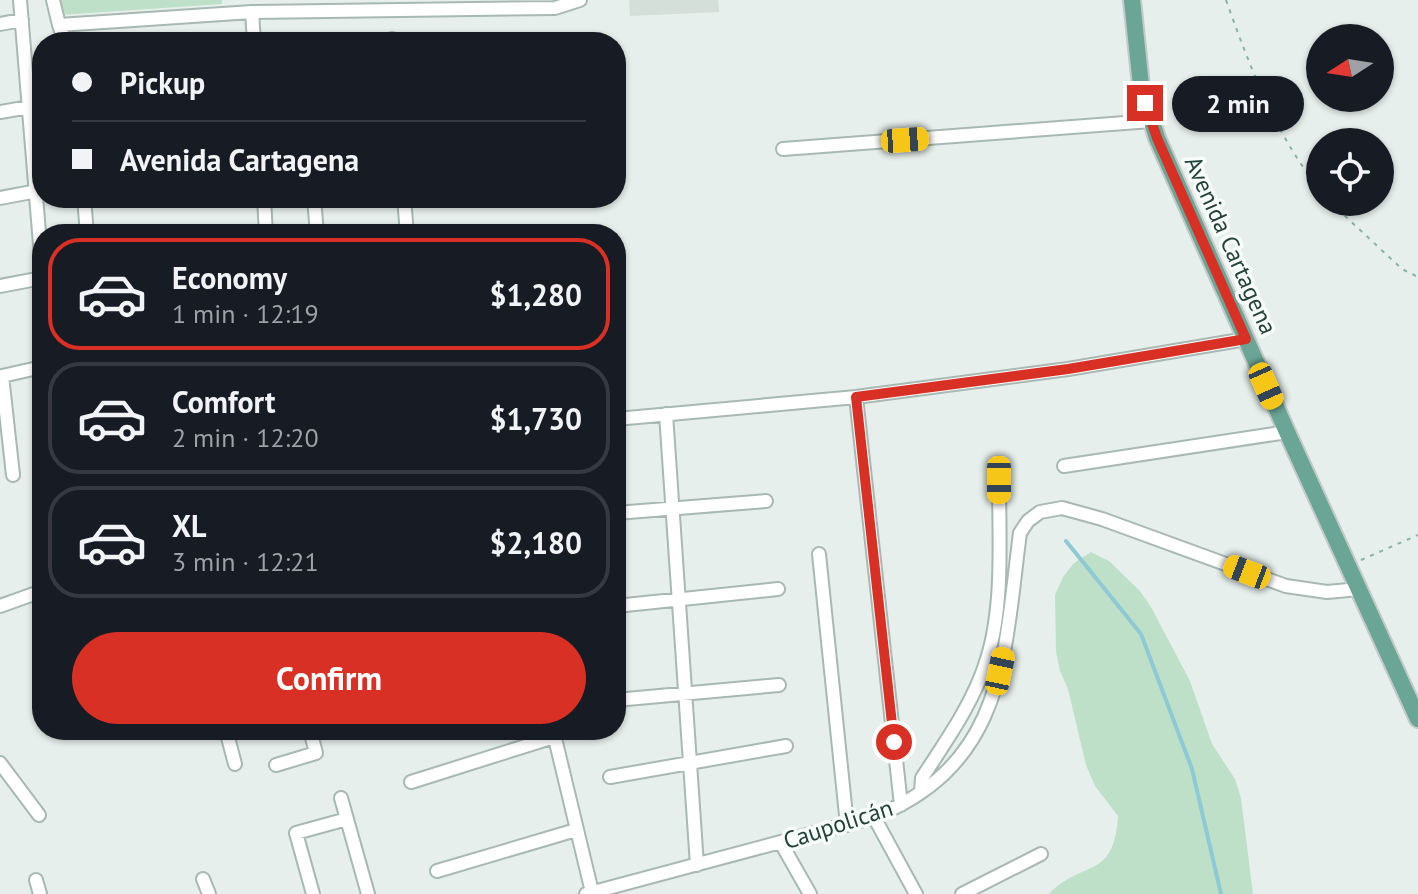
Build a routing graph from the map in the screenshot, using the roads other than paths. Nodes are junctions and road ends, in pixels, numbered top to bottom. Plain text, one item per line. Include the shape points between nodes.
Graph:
1 (20, 0) edge
2 (53, 0) edge
3 (580, 0) edge
4 (1132, 0) edge
5 (252, 12) junction
6 (22, 20) junction
7 (0, 24) edge
8 (59, 25) junction
9 (61, 32) edge
10 (253, 32) edge
11 (29, 107) junction
12 (0, 112) edge
13 (1151, 121) junction
14 (32, 138) edge
15 (783, 149) dead end
16 (32, 192) edge
17 (0, 198) edge
18 (32, 280) edge
19 (0, 286) edge
20 (1246, 339) junction
21 (32, 369) edge
22 (1, 376) edge
23 (856, 397) junction
24 (666, 414) junction
25 (626, 418) edge
26 (1287, 432) junction
27 (1064, 466) dead end
28 (13, 475) dead end
29 (999, 480) dead end
30 (766, 501) dead end
31 (673, 509) junction
32 (626, 512) edge
33 (819, 554) dead end
34 (778, 589) dead end
35 (1359, 589) junction
36 (32, 595) edge
37 (679, 600) junction
38 (626, 605) edge
39 (0, 606) edge
40 (779, 685) dead end
41 (685, 695) junction
42 (626, 699) edge
43 (1418, 719) edge
44 (229, 740) edge
45 (313, 740) edge
46 (533, 740) edge
47 (555, 740) edge
48 (786, 746) dead end
49 (689, 762) junction
50 (0, 763) edge
51 (235, 764) dead end
52 (276, 765) dead end
53 (610, 777) dead end
54 (411, 782) dead end
55 (921, 792) junction
56 (341, 798) dead end
57 (901, 805) junction
58 (39, 815) dead end
59 (874, 817) junction
60 (347, 819) junction
61 (847, 825) junction
62 (576, 830) junction
63 (781, 843) junction
64 (1041, 854) dead end
65 (697, 865) junction
66 (437, 871) dead end
67 (203, 879) dead end
68 (36, 880) dead end
69 (618, 890) edge
70 (589, 893) edge
71 (40, 894) edge
72 (209, 894) edge
73 (313, 894) edge
74 (368, 894) edge
75 (810, 894) edge
76 (916, 894) edge
77 (962, 894) edge

1 - 6 street
2 - 8 street
3 - 5 street via 555,8
4 - 13 main road, Avenida Cartagena via 1138,68
5 - 8 street
5 - 10 street
6 - 7 street
6 - 11 street
8 - 9 street
11 - 12 street
11 - 14 street
13 - 15 street
13 - 20 main road, Avenida Cartagena
16 - 17 street
18 - 19 street
20 - 23 street
20 - 26 main road, Avenida Cartagena
21 - 22 street
22 - 28 street
23 - 24 street
23 - 57 street
24 - 25 street
24 - 31 street
26 - 27 street
26 - 35 main road, Avenida Cartagena
29 - 55 street via 999,564 988,657 973,693 922,778
30 - 31 street
31 - 32 street
31 - 37 street
33 - 61 street
34 - 37 street
35 - 43 main road, Avenida Cartagena
35 - 55 street, Caupolicán via 1327,592 1286,586 1102,519 1062,508 1040,512 1020,533 1010,627 986,715 959,758
36 - 39 street
37 - 38 street
37 - 41 street
40 - 41 street
41 - 42 street
41 - 49 street
44 - 51 street
45 - 52 street via 316,753
46 - 54 street
47 - 62 street
48 - 49 street
49 - 53 street
49 - 65 street
50 - 58 street
55 - 57 street, Caupolicán
56 - 60 street
57 - 59 street, Caupolicán
59 - 61 street, Caupolicán
59 - 76 street
60 - 73 street via 296,833
60 - 74 street
61 - 63 street, Caupolicán
62 - 66 street
62 - 70 street
63 - 65 street, Caupolicán
63 - 75 street
64 - 77 street
65 - 69 street, Caupolicán
67 - 72 street
68 - 71 street
69 - 70 street, Caupolicán

